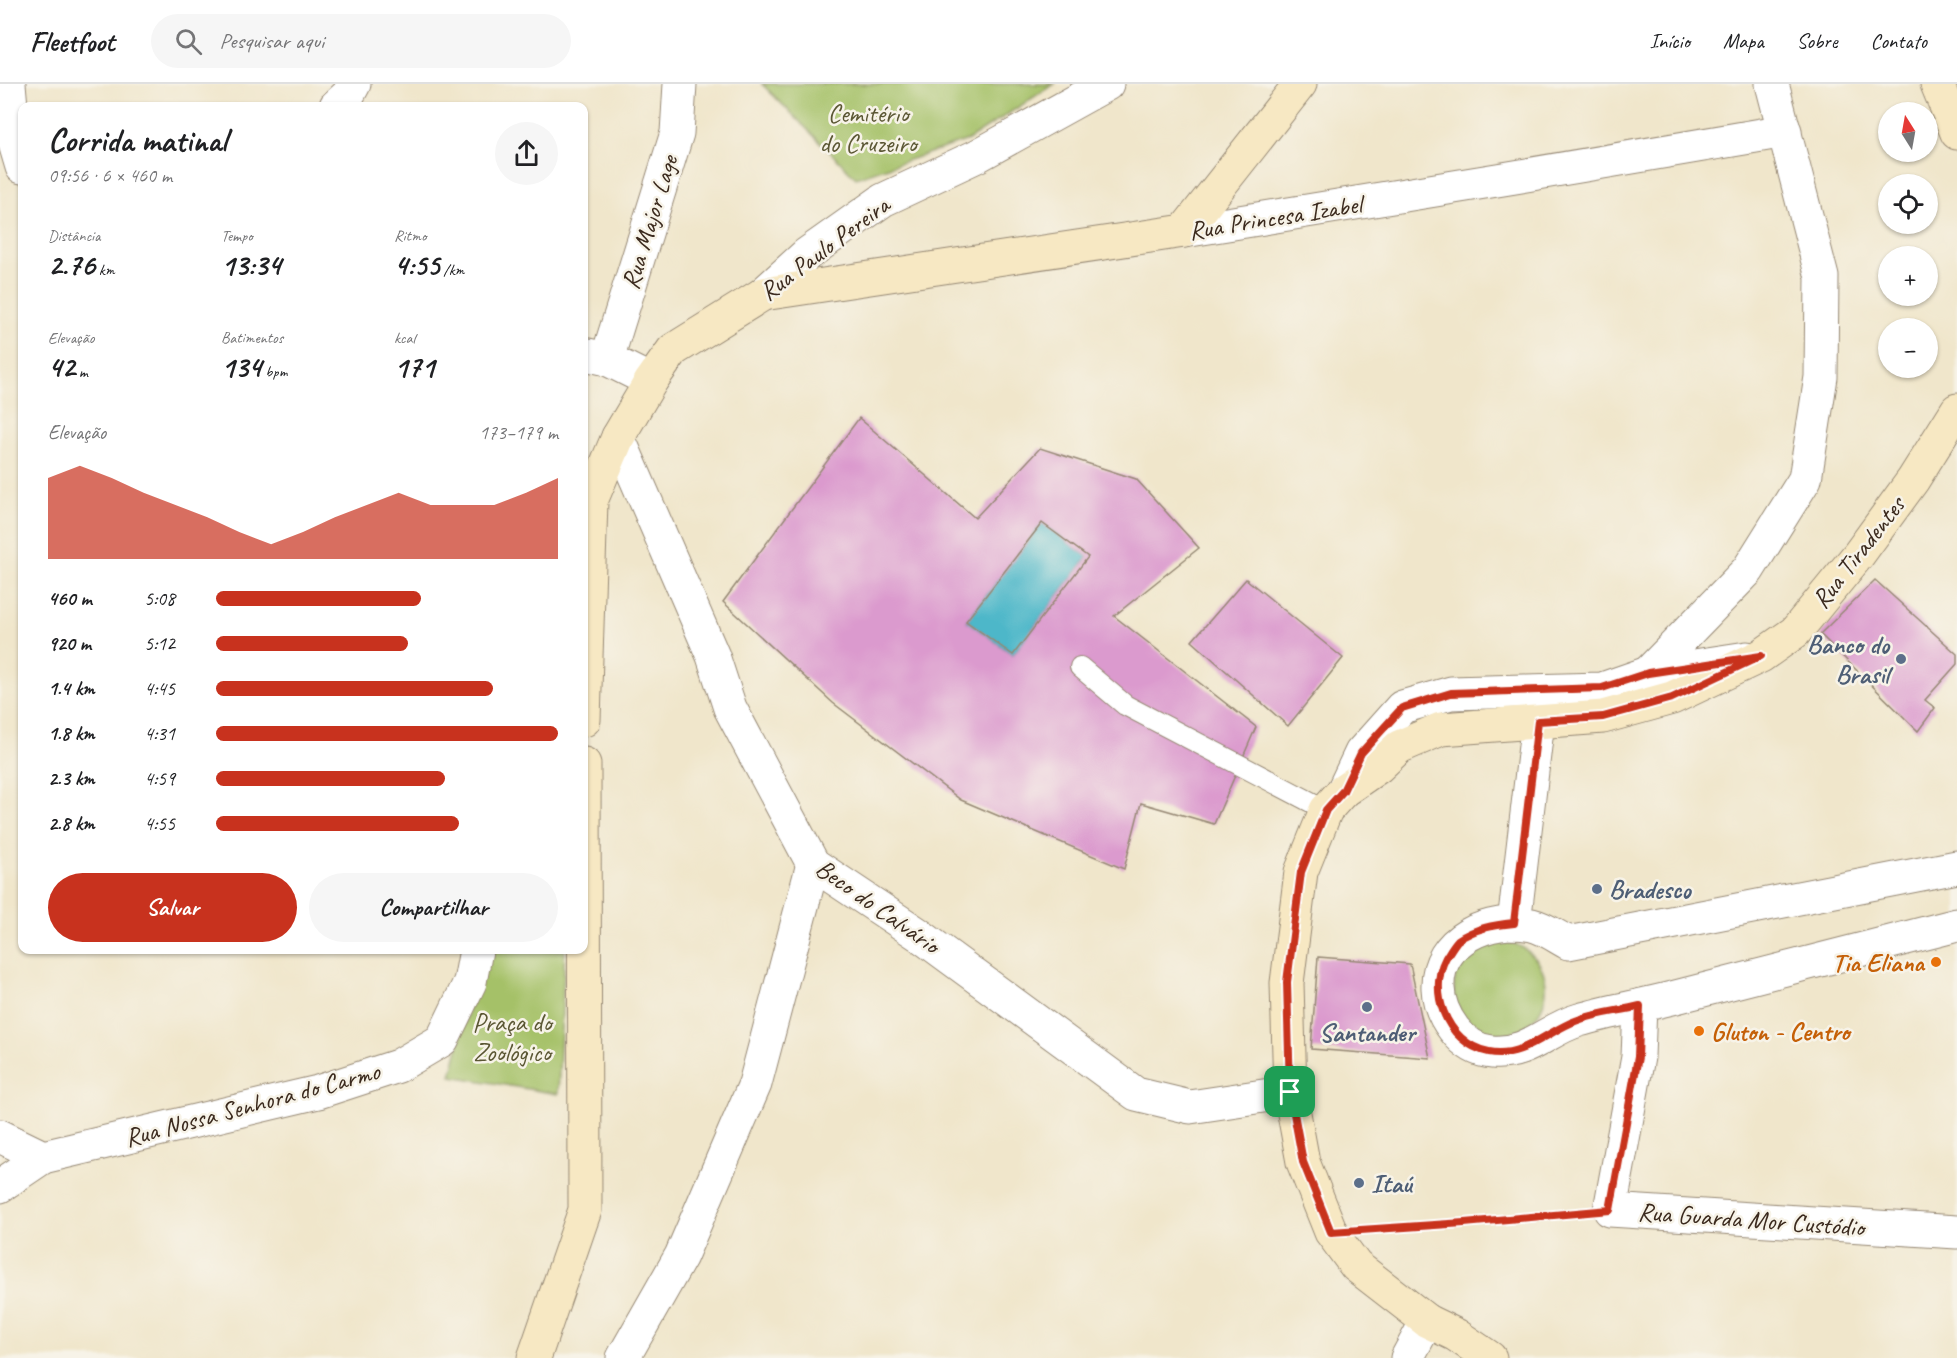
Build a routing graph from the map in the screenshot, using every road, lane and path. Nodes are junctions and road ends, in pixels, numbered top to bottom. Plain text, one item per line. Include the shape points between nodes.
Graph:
1 (9, 84) edge
2 (354, 84) edge
3 (680, 84) edge
4 (1107, 84) edge
5 (1300, 84) edge
6 (1772, 84) edge
7 (1937, 84) edge
8 (340, 102) edge
9 (1785, 131) junction
10 (1957, 133) edge
11 (18, 154) edge
12 (1184, 231) junction
13 (763, 294) junction
14 (595, 356) edge
15 (651, 381) junction
16 (1957, 410) edge
17 (618, 437) junction
18 (588, 510) edge
19 (1761, 656) junction
20 (1080, 667) dead end
21 (1648, 673) junction
22 (1538, 721) junction
23 (1335, 801) junction
24 (813, 864) junction
25 (1957, 867) edge
26 (1514, 923) junction
27 (1957, 925) edge
28 (475, 954) edge
29 (584, 954) edge
30 (1640, 1006) junction
31 (1290, 1092) junction
32 (0, 1136) edge
33 (43, 1157) junction
34 (0, 1186) edge
35 (1610, 1210) junction
36 (1331, 1232) junction
37 (1957, 1232) edge
38 (1427, 1321) junction
39 (534, 1358) edge
40 (623, 1358) edge
41 (1407, 1358) edge
42 (1490, 1358) edge

1 - 11 street
2 - 8 street
3 - 14 street, Rua Major Lage via 676,133
4 - 13 street, Rua Paulo Pereira via 977,156 883,200 807,254
5 - 12 street
6 - 9 street
7 - 10 street
9 - 12 street, Rua Princesa Izabel
9 - 21 street via 1822,277 1821,377 1805,479 1748,570
12 - 13 street, Rua Princesa Izabel
13 - 15 street, Rua Paulo Pereira via 673,350
14 - 15 street
15 - 17 street, Rua Paulo Pereira
16 - 19 street, Rua Tiradentes via 1913,480 1859,554 1795,632
17 - 18 street, Rua Paulo Pereira
17 - 24 street, Beco do Calvário via 713,656 730,708
19 - 21 street, Rua Tiradentes
19 - 22 street via 1660,701 1603,717
20 - 23 lane via 1125,705
21 - 23 street, Rua Tiradentes via 1602,688 1451,693 1402,708 1361,753
22 - 23 street via 1440,729 1399,747
22 - 26 street
23 - 31 street via 1301,872 1287,982
24 - 31 street, Beco do Calvário via 918,934 1136,1094 1190,1107
24 - 40 street via 755,1084 681,1256
25 - 26 street via 1568,943 1534,925
26 - 30 street via 1486,926 1457,941 1444,959 1438,1000 1450,1024 1466,1042 1489,1052 1513,1052 1577,1020
27 - 30 street
28 - 33 street, Rua Nossa Senhora do Carmo via 470,982 442,1040 398,1066 318,1092
29 - 39 street via 585,1210
30 - 35 street via 1638,1057
31 - 36 street via 1303,1162
32 - 33 street
33 - 34 street
35 - 36 path, Rua Guarda Mor Custódio
35 - 37 street, Rua Guarda Mor Custódio
36 - 38 street via 1356,1266
38 - 41 street
38 - 42 street

